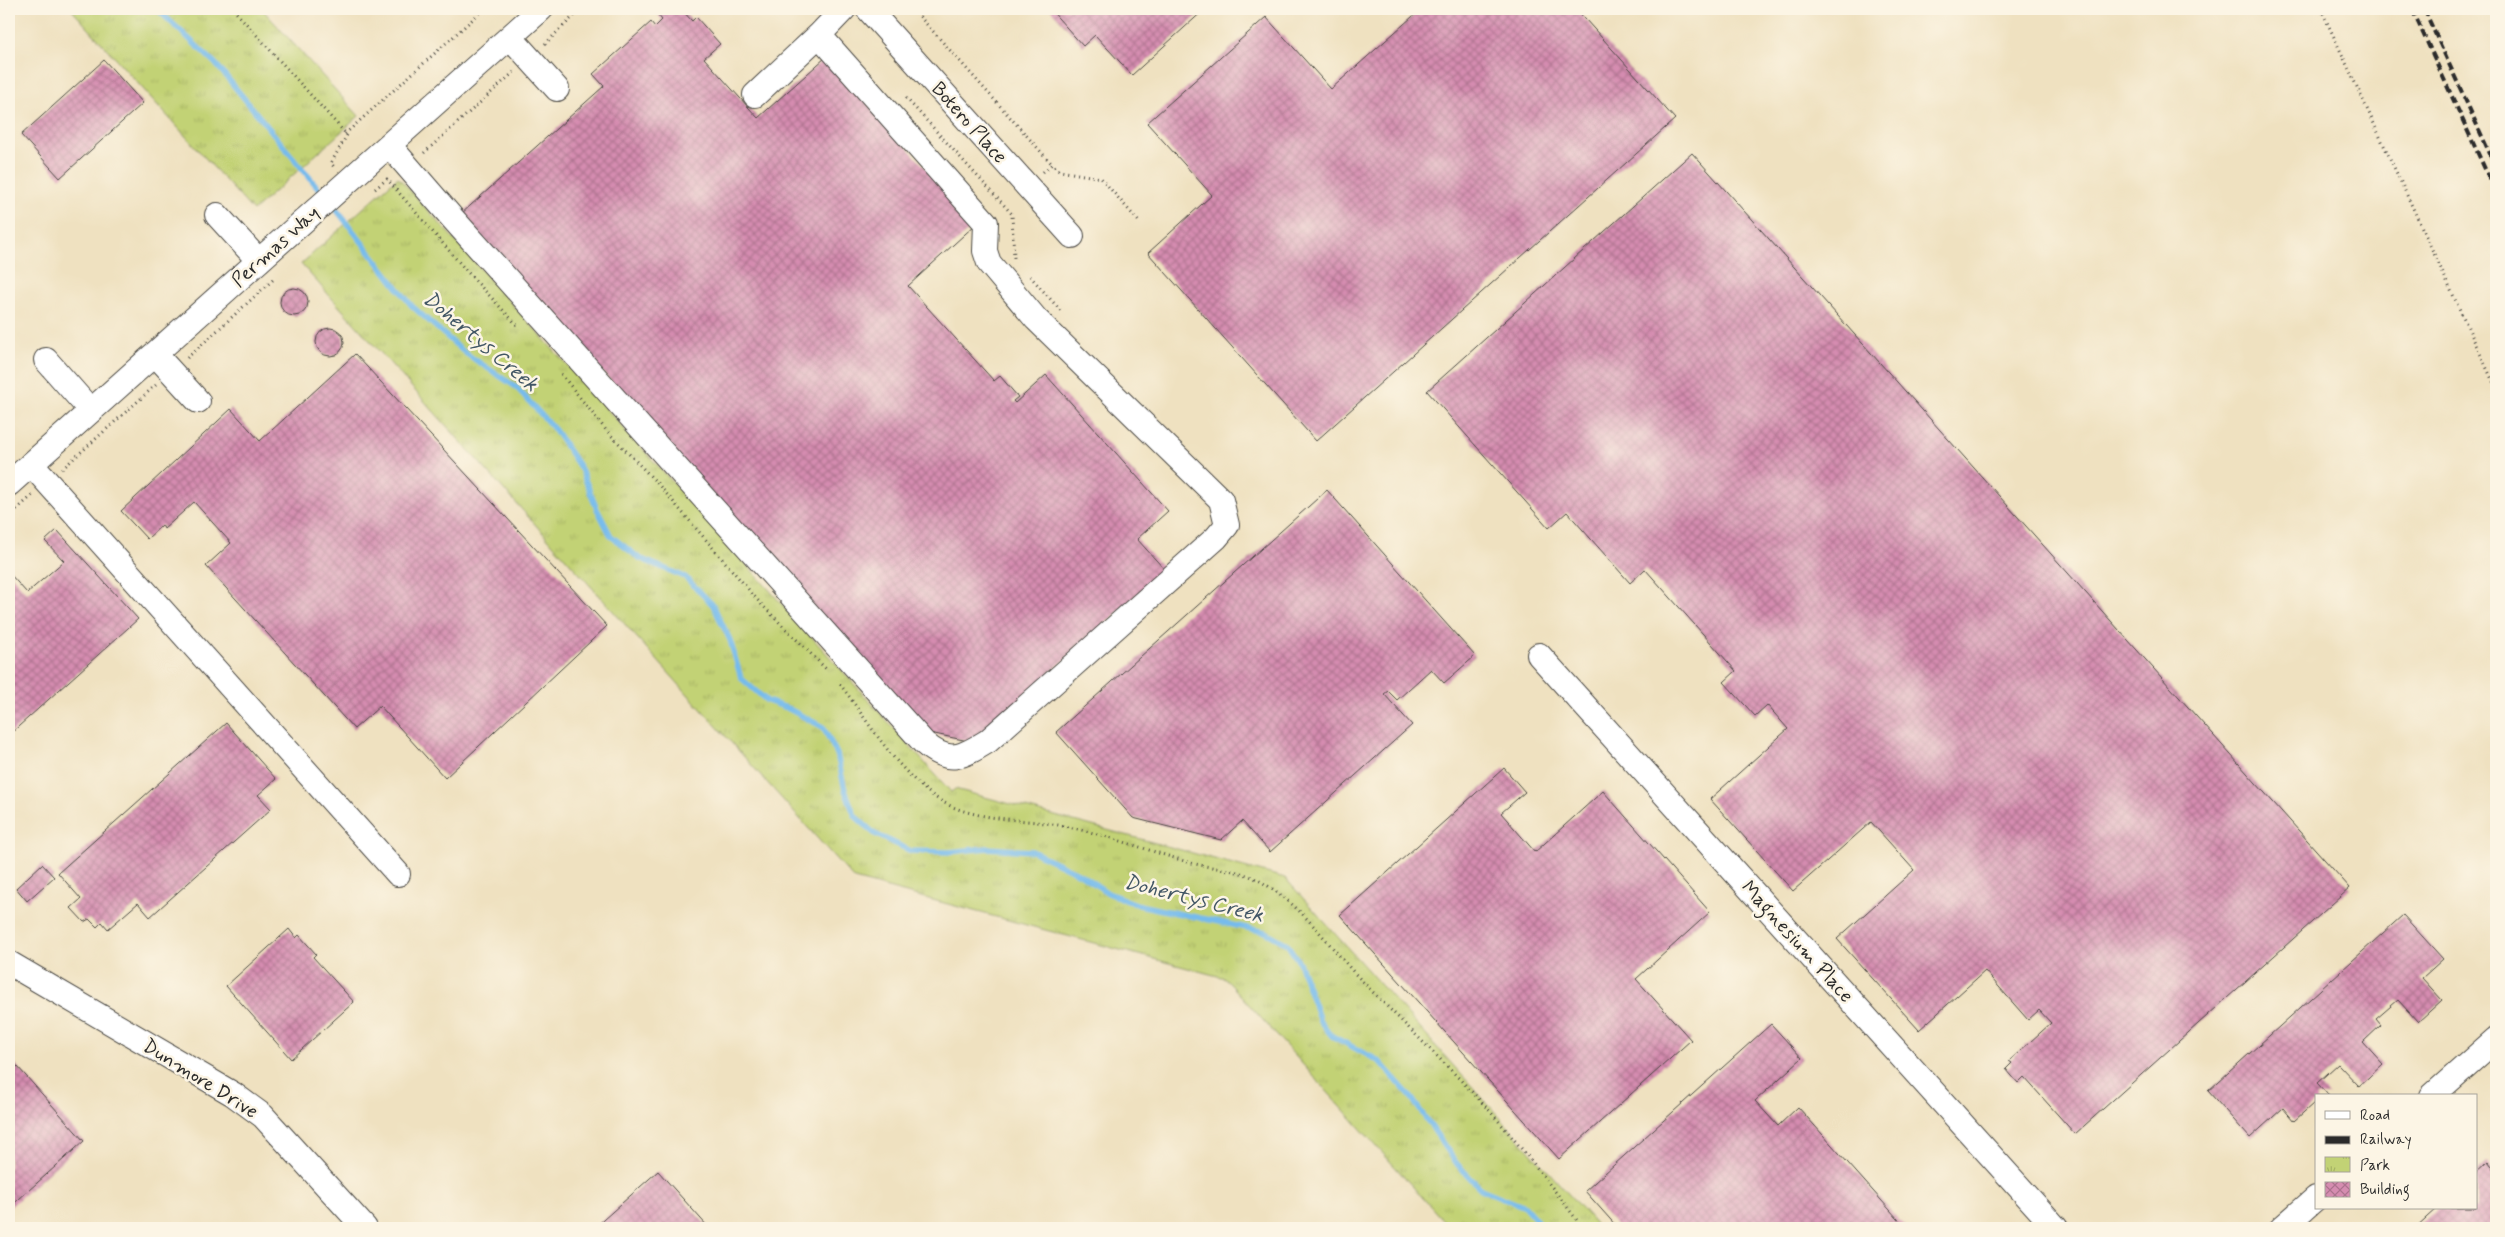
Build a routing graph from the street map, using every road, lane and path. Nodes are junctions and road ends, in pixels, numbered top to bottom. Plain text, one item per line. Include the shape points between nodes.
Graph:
1 (233, 9) edge
2 (484, 9) edge
3 (541, 9) edge
4 (581, 9) edge
5 (844, 9) edge
6 (868, 9) edge
7 (913, 9) edge
8 (2321, 9) edge
9 (819, 36) junction
10 (510, 37) junction
11 (530, 58) junction
12 (558, 90) dead end
13 (755, 95) dead end
14 (345, 134) junction
15 (389, 145) junction
16 (1052, 164) junction
17 (408, 166) junction
18 (387, 179) junction
19 (348, 181) junction
20 (1028, 187) junction
21 (371, 191) dead end
22 (1004, 206) dead end
23 (217, 215) dead end
24 (1140, 223) dead end
25 (1072, 236) dead end
26 (259, 261) junction
27 (523, 331) dead end
28 (155, 354) junction
29 (46, 360) dead end
30 (561, 373) dead end
31 (2496, 388) edge
32 (198, 401) dead end
33 (91, 411) junction
34 (31, 464) junction
35 (9, 484) edge
36 (1539, 655) dead end
37 (829, 672) dead end
38 (836, 678) dead end
39 (398, 874) dead end
40 (9, 963) edge
41 (2496, 1039) edge
42 (2434, 1094) edge
43 (2315, 1199) edge
44 (365, 1228) edge
45 (1583, 1228) edge
46 (2056, 1228) edge
47 (2282, 1228) edge

1 - 14 path
2 - 14 path
3 - 10 street, Permas Way
4 - 11 path
5 - 9 street
6 - 20 street, Botero Place
7 - 16 path
8 - 31 path
9 - 13 street
9 - 17 street via 986,223 985,251 989,263 1036,319 1221,500 1226,514 1227,525 1216,538 988,741 960,756 937,754 924,743
10 - 11 street
10 - 15 street, Permas Way
11 - 12 street
11 - 17 path
14 - 19 path via 331,163
15 - 17 street
15 - 19 street, Permas Way
16 - 20 path
16 - 24 path via 1060,171 1101,178
17 - 18 path
18 - 21 path
18 - 27 path
19 - 26 street, Permas Way
20 - 22 path
20 - 25 street, Botero Place
23 - 26 street
26 - 28 street, Permas Way
28 - 32 street
28 - 33 street, Permas Way
29 - 33 street
30 - 37 path via 606,430 658,484 761,604
33 - 34 street, Permas Way
34 - 35 street, Permas Way
34 - 39 street
36 - 46 street, Magnesium Place
38 - 45 path via 900,767 946,803 981,815 1062,825 1191,863 1224,868 1256,878 1286,897 1315,925 1357,976 1474,1094
40 - 44 street, Dunmore Drive via 233,1094 263,1116
41 - 42 street
43 - 47 street

